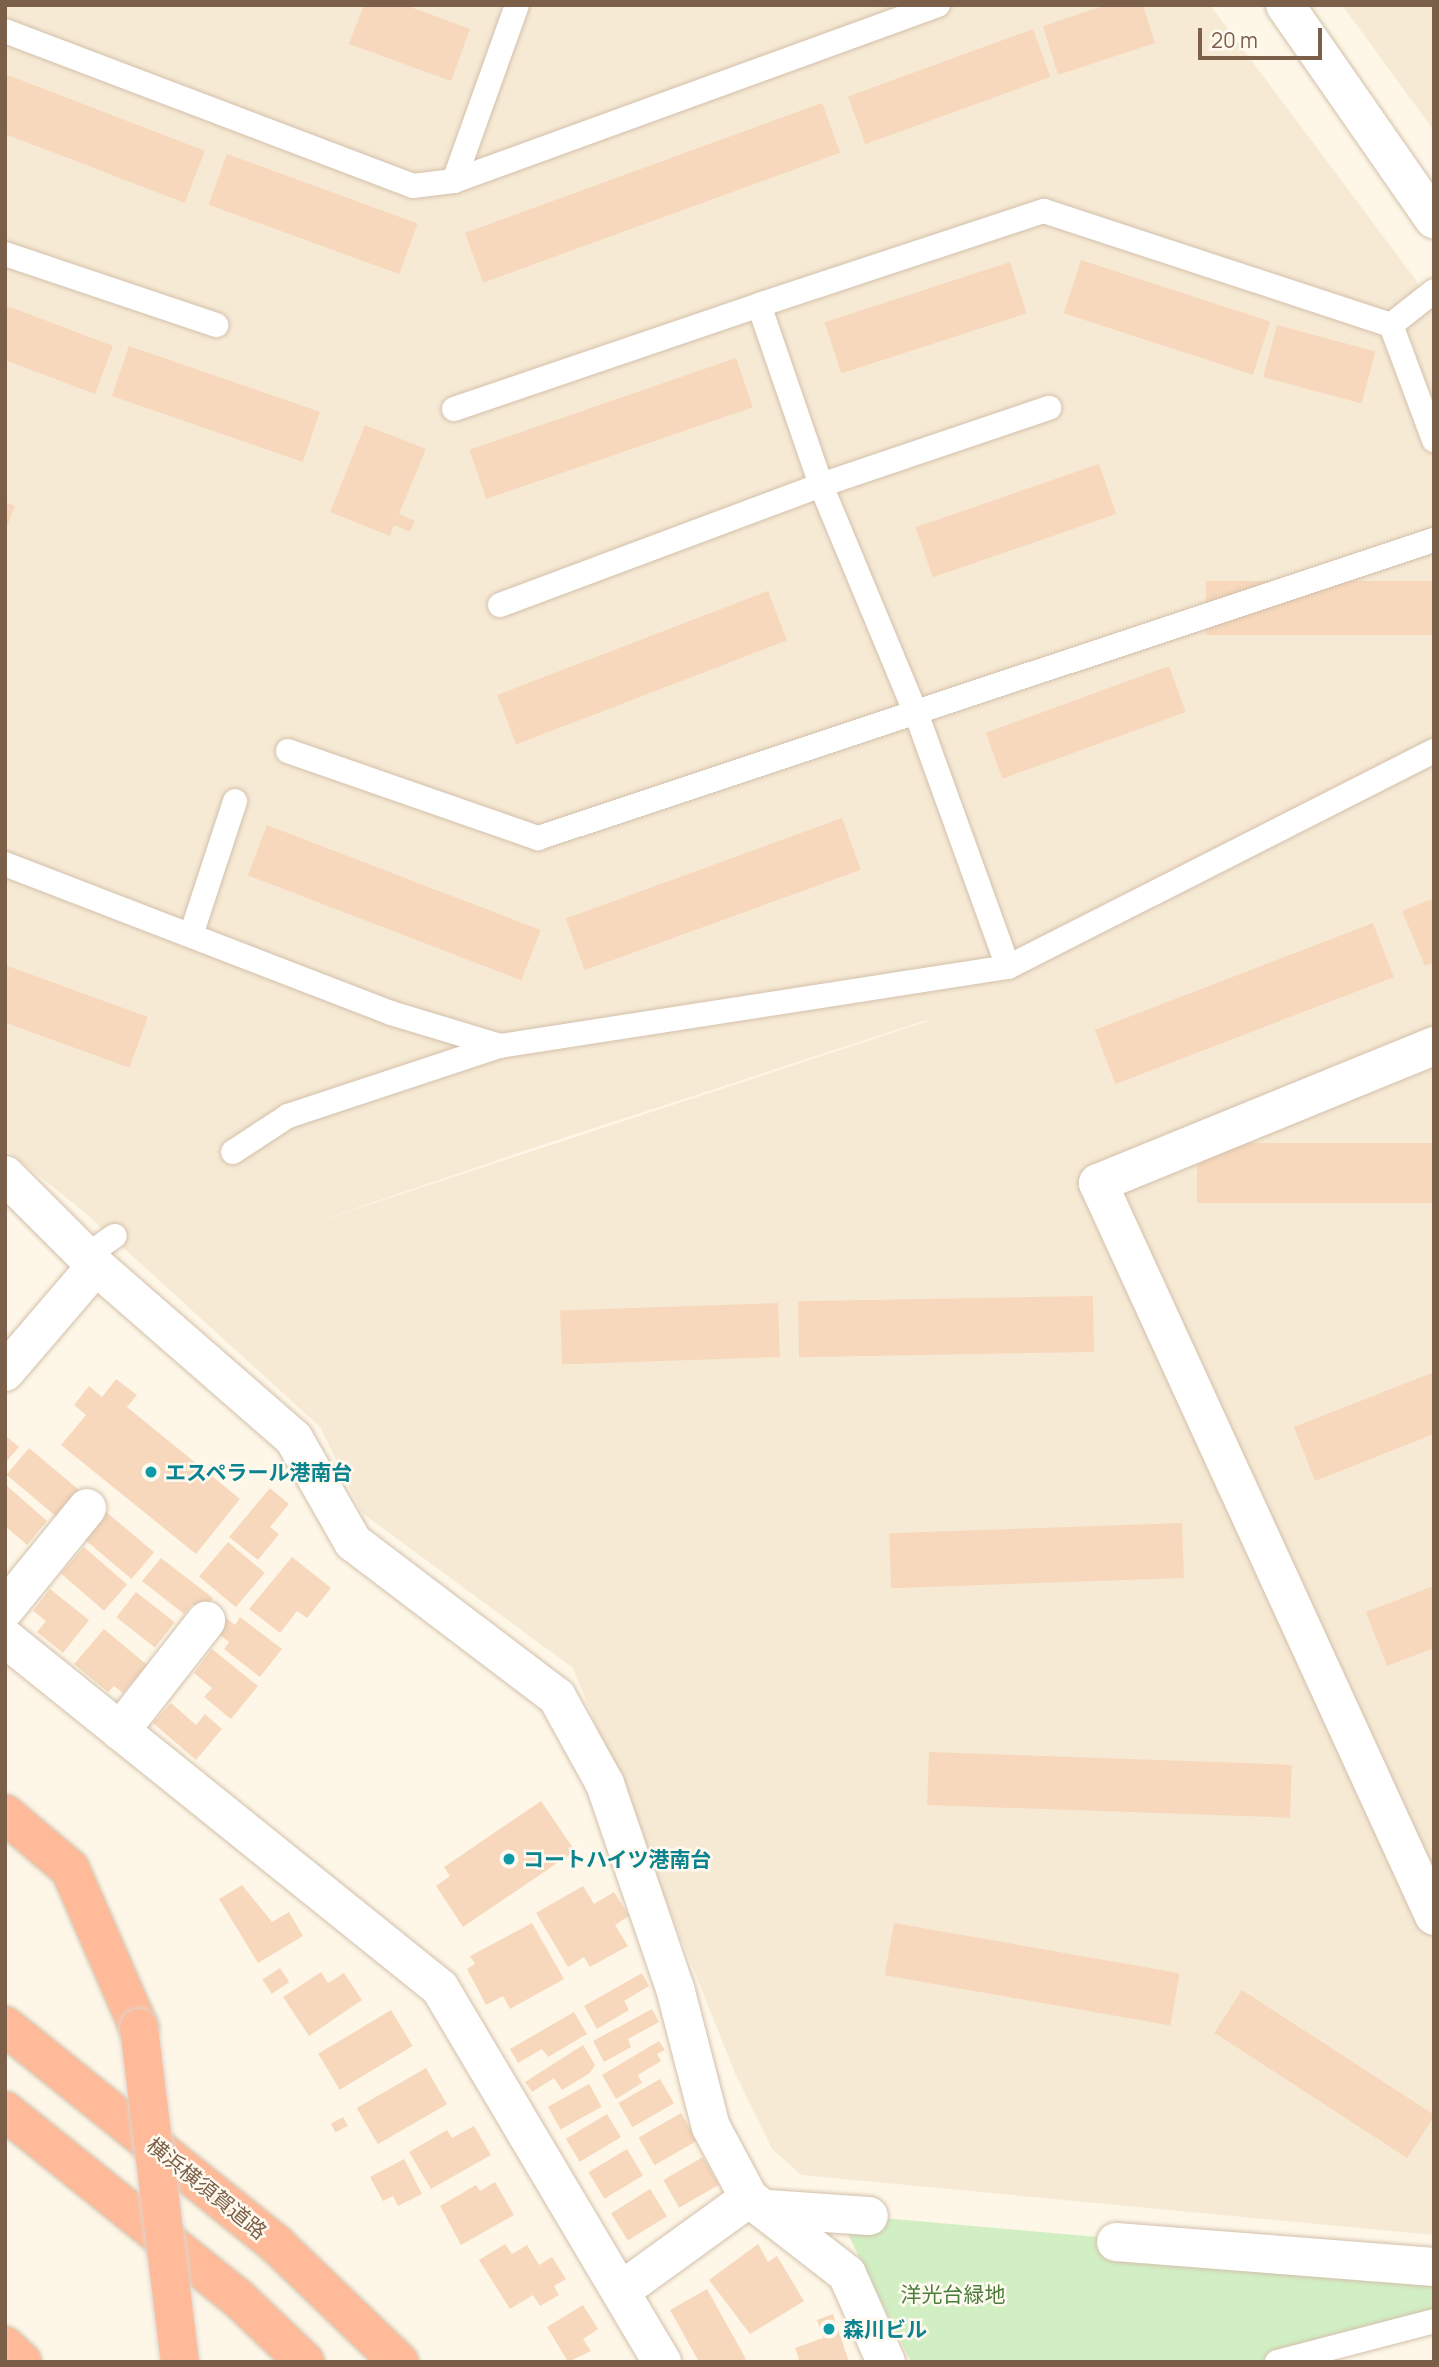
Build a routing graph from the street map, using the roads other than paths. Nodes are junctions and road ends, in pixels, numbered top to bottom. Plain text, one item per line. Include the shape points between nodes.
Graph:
1 (517, 5) edge
2 (938, 5) edge
3 (1285, 5) edge
4 (5, 31) edge
5 (454, 181) junction
6 (1434, 219) edge
7 (5, 254) edge
8 (1434, 291) edge
9 (759, 305) junction
10 (216, 324) dead end
11 (1391, 324) junction
12 (1049, 408) dead end
13 (454, 410) dead end
14 (1434, 440) edge
15 (821, 485) junction
16 (1434, 540) edge
17 (500, 605) dead end
18 (917, 716) junction
19 (288, 751) dead end
20 (1434, 751) edge
21 (235, 801) dead end
22 (5, 864) edge
23 (191, 935) junction
24 (1009, 967) junction
25 (500, 1046) junction
26 (1434, 1046) edge
27 (233, 1152) dead end
28 (5, 1175) edge
29 (99, 1253) junction
30 (5, 1372) edge
31 (87, 1507) dead end
32 (5, 1609) edge
33 (206, 1620) dead end
34 (5, 1638) edge
35 (120, 1731) junction
36 (5, 1814) edge
37 (1434, 1916) edge
38 (5, 2026) edge
39 (5, 2111) edge
40 (759, 2203) junction
41 (869, 2216) dead end
42 (1116, 2242) dead end
43 (1434, 2267) edge
44 (622, 2290) junction
45 (1434, 2321) edge
46 (5, 2346) edge
47 (22, 2362) edge
48 (180, 2362) edge
49 (305, 2362) edge
50 (400, 2362) edge
51 (662, 2362) edge
52 (886, 2362) edge
53 (1277, 2362) edge

1 - 5 lane
2 - 5 lane
3 - 6 street
4 - 5 lane via 413,186
7 - 10 lane
8 - 11 lane
9 - 11 lane via 1044,211
9 - 13 lane
9 - 15 lane
11 - 14 lane
12 - 15 lane
15 - 17 lane
15 - 18 lane
16 - 18 lane
18 - 19 lane via 538,838
18 - 24 lane
20 - 24 lane
21 - 23 lane
22 - 23 lane
23 - 25 lane via 391,1013
24 - 25 lane
25 - 27 lane via 288,1116
26 - 37 street via 1098,1183
28 - 29 street
29 - 30 street
29 - 40 street via 294,1439 353,1542 557,1697 605,1784 675,1988 711,2127
31 - 32 street
33 - 35 street
34 - 35 street
35 - 44 street via 440,1988
36 - 48 highway, bridge via 70,1869 139,2028
38 - 50 highway, 横浜横須賀道路 via 277,2245
39 - 49 highway via 239,2299
40 - 41 street
40 - 44 street
40 - 52 street via 848,2274
42 - 43 street
44 - 51 street
45 - 53 lane
46 - 47 highway

